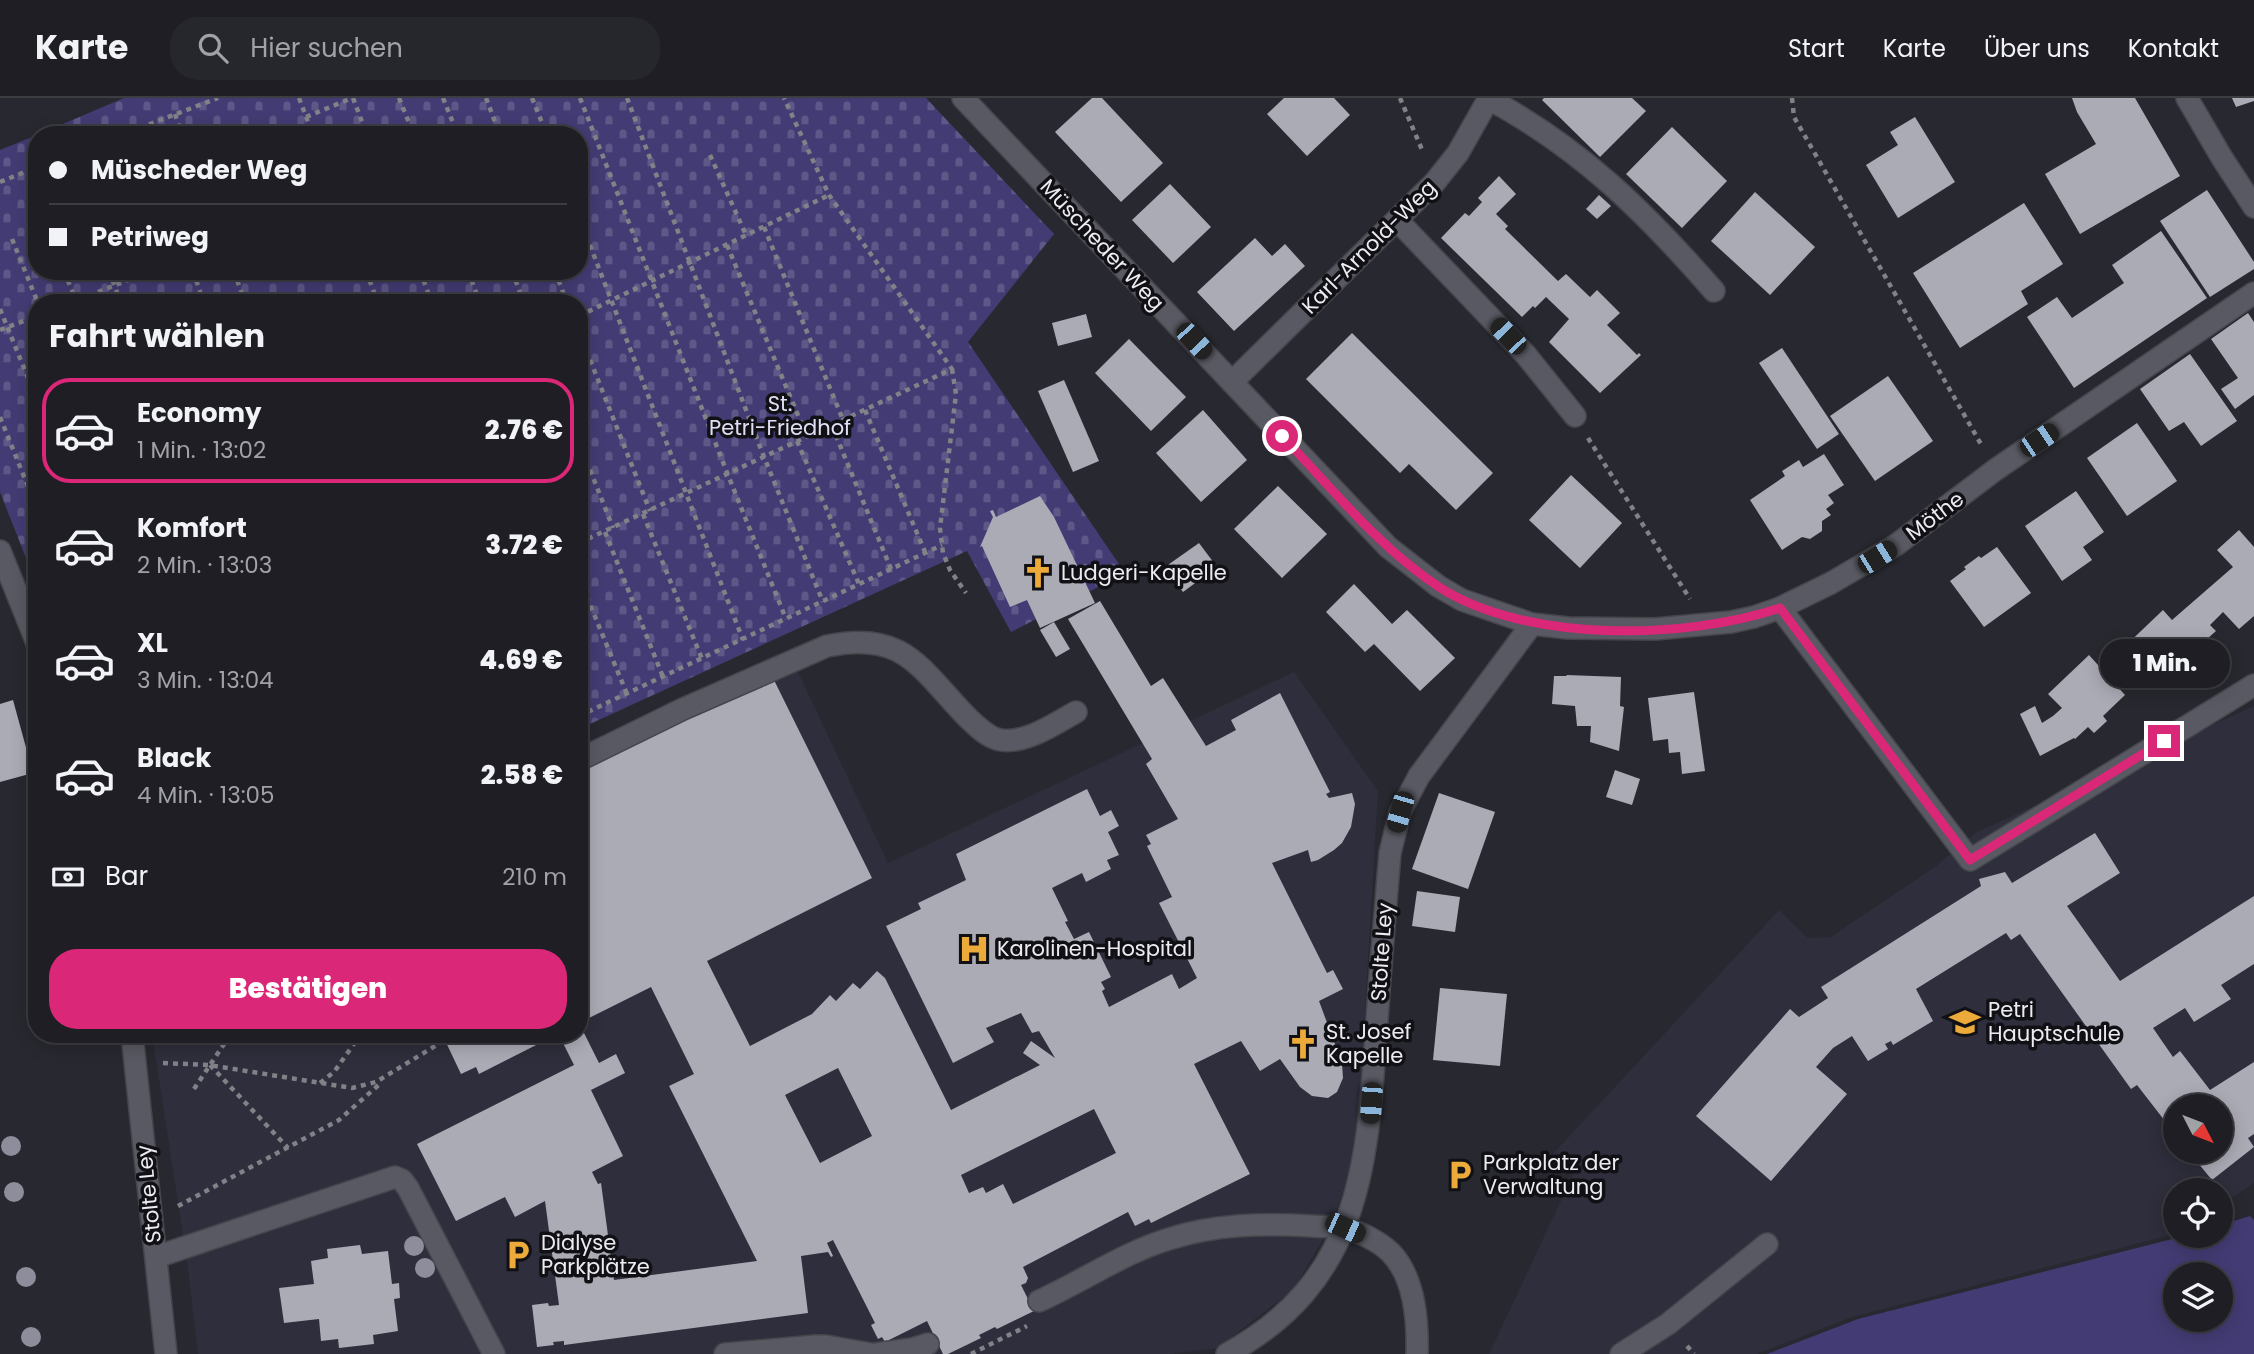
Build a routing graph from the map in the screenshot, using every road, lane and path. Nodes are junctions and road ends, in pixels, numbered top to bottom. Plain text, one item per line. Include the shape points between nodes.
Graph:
1 (218, 98) edge
2 (299, 98) edge
3 (353, 98) edge
4 (399, 98) edge
5 (443, 98) edge
6 (486, 98) edge
7 (532, 98) edge
8 (580, 98) edge
9 (627, 98) edge
10 (784, 98) edge
11 (963, 98) edge
12 (1400, 98) edge
13 (1489, 98) edge
14 (1792, 98) edge
15 (2187, 98) edge
16 (175, 114) junction
17 (306, 117) junction
18 (144, 126) edge
19 (179, 126) edge
20 (310, 126) edge
21 (364, 126) edge
22 (410, 126) edge
23 (454, 126) edge
24 (497, 126) edge
25 (543, 126) edge
26 (710, 155) dead end
27 (28, 171) edge
28 (0, 182) edge
29 (1435, 182) junction
30 (829, 195) junction
31 (2254, 207) edge
32 (1398, 221) junction
33 (764, 227) junction
34 (746, 235) junction
35 (12, 239) dead end
36 (588, 240) edge
37 (727, 245) junction
38 (690, 262) junction
39 (28, 278) edge
40 (112, 280) edge
41 (129, 280) edge
42 (652, 281) junction
43 (114, 286) junction
44 (1714, 292) dead end
45 (2254, 293) edge
46 (95, 294) edge
47 (117, 294) edge
48 (612, 300) junction
49 (0, 309) edge
50 (588, 312) edge
51 (28, 319) edge
52 (7, 327) junction
53 (0, 330) edge
54 (588, 355) edge
55 (952, 369) junction
56 (28, 378) edge
57 (1232, 382) junction
58 (865, 410) junction
59 (1575, 416) joint
60 (0, 417) edge
61 (843, 420) junction
62 (832, 426) junction
63 (807, 437) junction
64 (797, 442) junction
65 (764, 457) junction
66 (588, 465) edge
67 (1995, 470) junction
68 (727, 475) junction
69 (28, 487) edge
70 (686, 494) junction
71 (650, 511) junction
72 (643, 514) junction
73 (613, 528) junction
74 (605, 531) junction
75 (588, 539) edge
76 (942, 545) junction
77 (0, 551) edge
78 (925, 552) junction
79 (891, 569) junction
80 (859, 584) junction
81 (966, 593) dead end
82 (588, 600) edge
83 (823, 602) junction
84 (1780, 608) junction
85 (786, 619) junction
86 (28, 621) edge
87 (1532, 624) junction
88 (1706, 625) junction
89 (743, 639) junction
90 (702, 659) junction
91 (663, 677) junction
92 (2254, 685) edge
93 (627, 694) junction
94 (588, 712) edge
95 (1076, 712) dead end
96 (588, 756) edge
97 (133, 1043) edge
98 (226, 1043) edge
99 (355, 1043) edge
100 (439, 1043) edge
101 (134, 1065) junction
102 (209, 1065) junction
103 (390, 1074) junction
104 (319, 1084) junction
105 (194, 1089) dead end
106 (288, 1148) junction
107 (152, 1221) junction
108 (1345, 1228) junction
109 (1767, 1244) dead end
110 (156, 1257) junction
111 (1039, 1301) dead end
112 (928, 1344) dead end
113 (166, 1354) edge
114 (494, 1354) edge
115 (725, 1354) edge
116 (874, 1354) edge
117 (1227, 1354) edge
118 (1417, 1354) edge
119 (1621, 1354) edge

1 - 16 path
2 - 17 path
3 - 17 path
3 - 21 path
4 - 22 path
5 - 23 path
6 - 24 path
7 - 25 path
8 - 42 path
9 - 38 path
10 - 30 path
11 - 57 street, Müscheder Weg
12 - 29 path
13 - 29 street, Karl-Arnold-Weg via 1458,153
13 - 44 street via 1608,180
14 - 67 path via 1794,117
15 - 31 street
16 - 18 path
16 - 19 path
17 - 20 path
26 - 34 path
27 - 28 path
29 - 32 street, Karl-Arnold-Weg
30 - 33 path
30 - 55 path
32 - 57 street, Karl-Arnold-Weg
32 - 59 street via 1526,355
33 - 34 path
33 - 61 path
34 - 37 path
35 - 39 path
36 - 48 path
37 - 38 path
37 - 63 path
38 - 42 path
38 - 65 path
40 - 43 path
41 - 43 path
42 - 48 path
42 - 68 path
43 - 46 path
43 - 47 path
45 - 67 street, Möthe
48 - 50 path
48 - 70 path
49 - 52 path
51 - 52 path
52 - 53 path
52 - 56 path
54 - 71 path
55 - 58 path
55 - 76 path via 956,394 940,528
57 - 87 street, Müscheder Weg via 1366,526 1410,565 1462,600
58 - 61 path
58 - 78 path
59 - 88 path
60 - 69 path
61 - 62 path
62 - 63 path
62 - 79 path
63 - 64 path
64 - 65 path
64 - 80 path
65 - 68 path
65 - 83 path
66 - 73 path
67 - 84 street, Möthe via 1896,545
68 - 70 path
68 - 85 path
70 - 71 path
70 - 89 path
71 - 72 path
72 - 73 path
72 - 90 path
73 - 74 path
74 - 75 path
74 - 91 path
76 - 78 path
76 - 81 path via 950,570
77 - 86 street
78 - 79 path
79 - 80 path
80 - 83 path
82 - 93 path
83 - 85 path
84 - 88 street, Möthe
84 - 92 street via 1970,860
85 - 89 path
87 - 88 street, Möthe via 1615,630
87 - 108 street, Stolte Ley via 1419,776 1400,812 1390,853 1370,1125
89 - 90 path
90 - 91 path
91 - 93 path
93 - 94 path
95 - 96 street via 1037,734 1000,740 972,722 901,652 867,641 848,642 827,646
97 - 101 street, Stolte Ley
98 - 102 path
99 - 104 path
100 - 103 path
101 - 102 path
101 - 107 street, Stolte Ley
102 - 104 path
102 - 105 path
102 - 106 path
103 - 104 path via 376,1083 352,1088
103 - 106 path via 339,1121
106 - 107 path
107 - 110 street, Stolte Ley
108 - 111 street via 1246,1225 1192,1233 1145,1248
108 - 117 street, Stolte Ley via 1305,1294
108 - 118 street via 1380,1245 1396,1259 1414,1301
109 - 119 street via 1668,1324
110 - 113 street, Stolte Ley
110 - 114 street via 395,1177 408,1188
112 - 116 street
115 - 116 street via 826,1346

